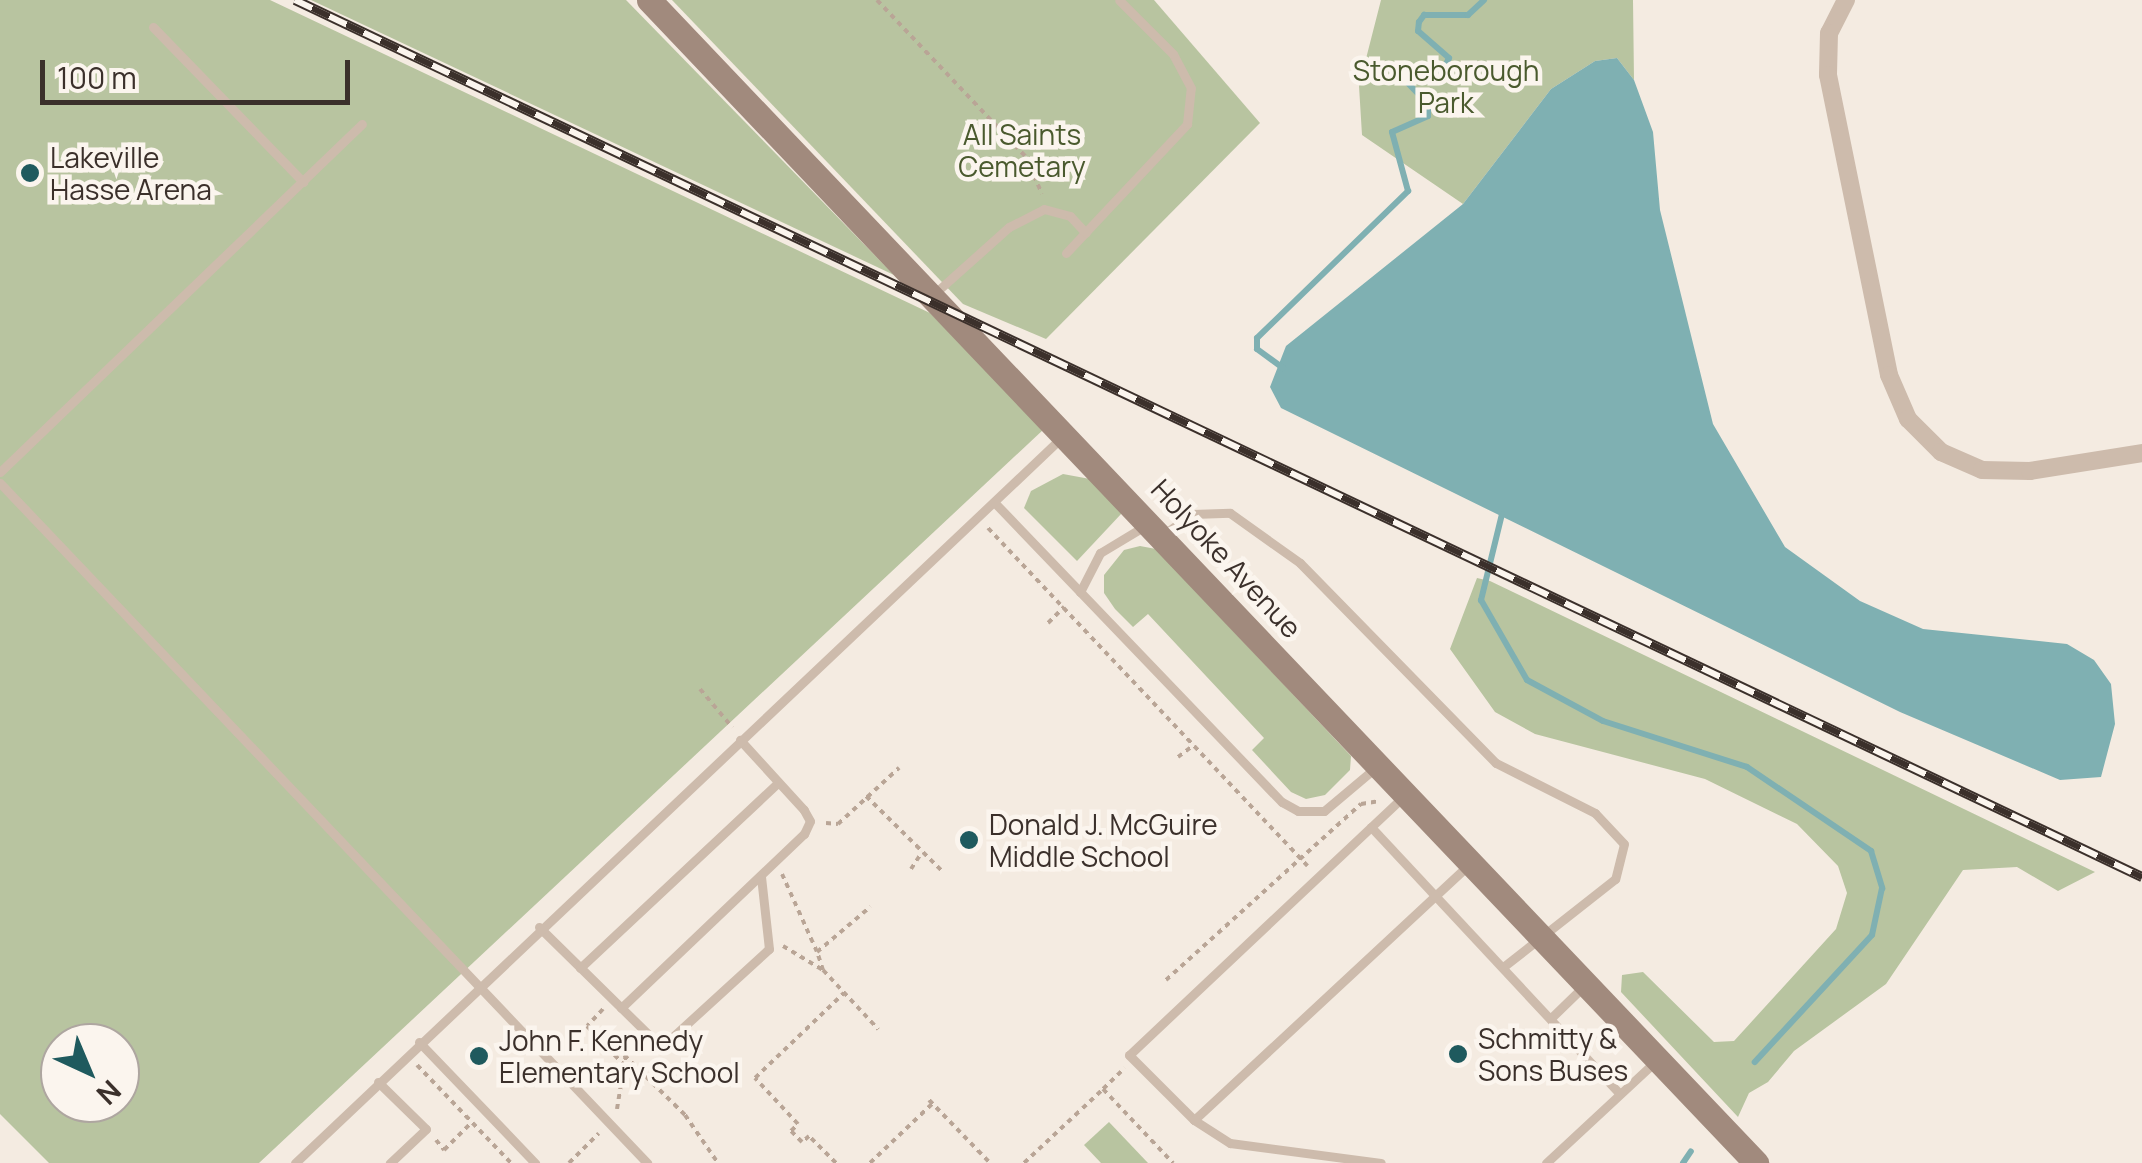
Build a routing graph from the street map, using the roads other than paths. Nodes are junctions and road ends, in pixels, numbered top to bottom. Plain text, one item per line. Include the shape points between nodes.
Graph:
1 (649, 0) edge
2 (1119, 0) edge
3 (1846, 0) edge
4 (153, 27) dead end
5 (362, 124) dead end
6 (303, 182) junction
7 (1086, 233) junction
8 (1066, 253) dead end
9 (934, 294) junction
10 (1067, 433) junction
11 (2142, 453) edge
12 (0, 472) edge
13 (0, 483) edge
14 (994, 502) junction
15 (1158, 529) junction
16 (1080, 592) junction
17 (740, 740) junction
18 (1380, 763) junction
19 (778, 783) junction
20 (1401, 799) junction
21 (1371, 826) junction
22 (1472, 861) junction
23 (761, 876) junction
24 (1436, 894) junction
25 (539, 927) junction
26 (1541, 933) junction
27 (1503, 967) junction
28 (580, 968) junction
29 (1588, 983) junction
30 (479, 984) junction
31 (617, 1004) junction
32 (1551, 1018) junction
33 (419, 1042) junction
34 (1660, 1058) junction
35 (378, 1082) junction
36 (1619, 1092) junction
37 (1194, 1120) junction
38 (295, 1163) edge
39 (390, 1163) edge
40 (535, 1163) edge
41 (648, 1163) edge
42 (1380, 1163) edge
43 (1546, 1163) edge
44 (1756, 1163) edge

1 - 9 street, Holyoke Avenue
2 - 7 lane via 1174,54 1192,88 1187,124
3 - 11 street via 1833,20 1827,61 1889,374 1922,437 1960,463 2008,473
4 - 6 lane
5 - 6 lane
6 - 12 lane
7 - 8 lane
7 - 9 lane via 1070,216 1044,209 1010,227
9 - 10 street, Holyoke Avenue
10 - 14 lane
10 - 15 street, Holyoke Avenue
13 - 30 lane
14 - 16 lane
14 - 17 lane
15 - 16 lane via 1100,552
15 - 18 street, Holyoke Avenue
15 - 26 lane via 1192,514 1230,513 1300,563 1496,763 1595,813 1624,844 1614,879
16 - 18 lane via 1282,802 1298,811 1324,810
17 - 19 lane
17 - 25 lane
18 - 20 street, Holyoke Avenue
19 - 23 lane via 810,822
19 - 28 lane
20 - 21 lane
20 - 22 street, Holyoke Avenue
21 - 24 lane
21 - 37 lane via 1129,1054
22 - 24 lane
22 - 26 street, Holyoke Avenue
23 - 31 lane
23 - 31 lane via 769,949 668,1042 652,1038
24 - 27 lane
24 - 37 lane
25 - 28 lane
25 - 30 lane
26 - 27 lane
26 - 29 street, Holyoke Avenue
27 - 32 lane
28 - 31 lane
29 - 32 lane
29 - 34 street, Holyoke Avenue
30 - 33 lane
30 - 41 lane
32 - 36 lane
33 - 35 lane
33 - 40 lane
34 - 36 lane
34 - 44 street, Holyoke Avenue
35 - 38 lane
35 - 39 lane via 426,1129
36 - 43 lane
37 - 42 lane via 1230,1144

